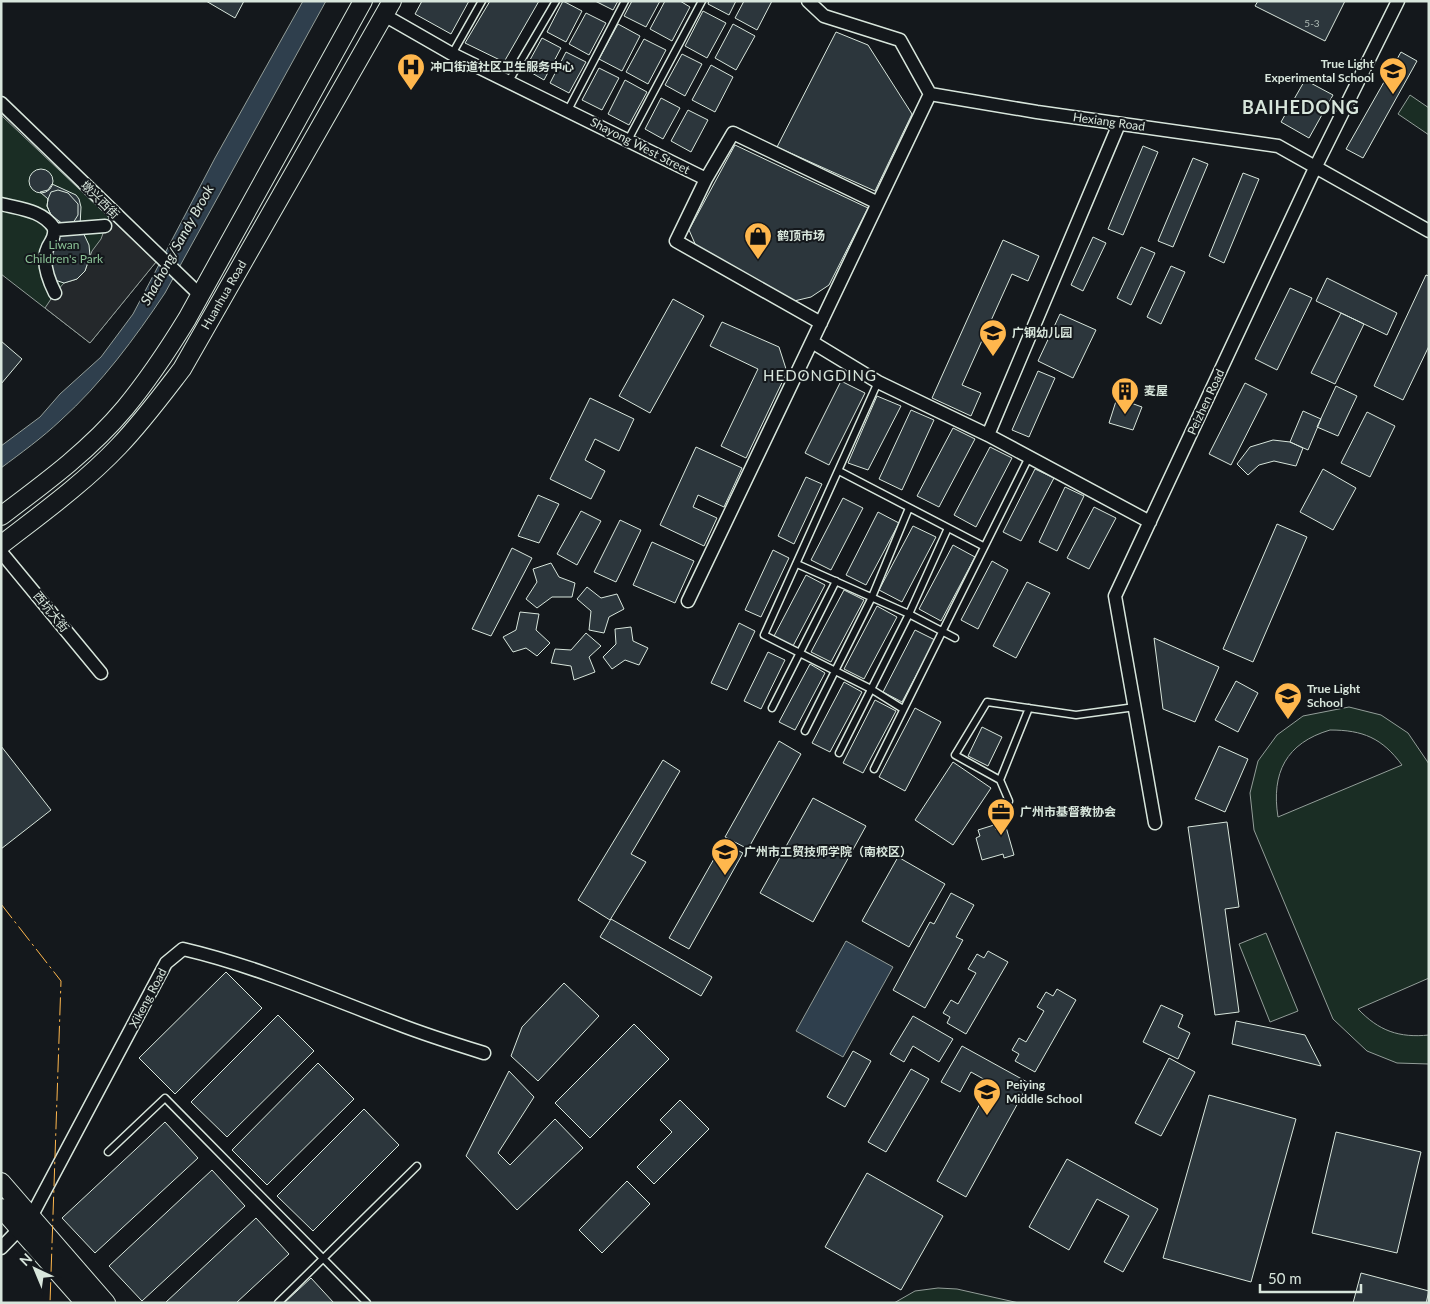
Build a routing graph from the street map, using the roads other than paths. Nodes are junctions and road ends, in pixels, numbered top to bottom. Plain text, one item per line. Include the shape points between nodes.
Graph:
1 (363, 1) edge
2 (482, 1) edge
3 (556, 1) edge
4 (625, 1) edge
5 (702, 1) edge
6 (808, 1) edge
7 (1398, 1) edge
8 (388, 8) edge
9 (452, 54) junction
10 (509, 81) junction
11 (930, 94) junction
12 (1, 104) edge
13 (568, 110) junction
14 (1119, 124) junction
15 (628, 140) junction
16 (1316, 166) junction
17 (706, 179) junction
18 (878, 203) junction
19 (1, 204) edge
20 (105, 226) dead end
21 (54, 230) junction
22 (1429, 231) edge
23 (55, 293) dead end
24 (200, 295) junction
25 (821, 323) junction
26 (812, 342) junction
27 (878, 382) junction
28 (988, 435) junction
29 (1029, 458) junction
30 (839, 471) junction
31 (909, 508) junction
32 (1, 516) edge
33 (1150, 522) junction
34 (948, 528) junction
35 (1, 545) edge
36 (983, 546) junction
37 (1, 552) edge
38 (797, 564) junction
39 (836, 581) junction
40 (872, 597) junction
41 (688, 601) dead end
42 (909, 614) junction
43 (941, 633) junction
44 (955, 638) dead end
45 (802, 653) junction
46 (836, 670) junction
47 (101, 673) dead end
48 (871, 688) junction
49 (1135, 707) junction
50 (772, 708) dead end
51 (1029, 708) junction
52 (903, 709) junction
53 (806, 731) dead end
54 (839, 753) dead end
55 (874, 769) dead end
56 (1000, 780) junction
57 (1009, 801) dead end
58 (1155, 823) dead end
59 (484, 1054) dead end
60 (108, 1152) dead end
61 (417, 1166) dead end
62 (1, 1182) edge
63 (1, 1208) edge
64 (26, 1223) junction
65 (1, 1248) edge
66 (323, 1258) junction
67 (85, 1303) edge
68 (106, 1303) edge
69 (278, 1303) edge
70 (367, 1303) edge

1 - 24 main road, Huanhua Road
2 - 9 lane
3 - 10 lane
4 - 13 lane
5 - 15 lane
6 - 11 street via 824,16 900,40
7 - 16 street, Peizhen Road
8 - 9 street, Shayong West Street
8 - 35 main road, Huanhua Road via 182,369 118,447 72,489
9 - 10 street, Shayong West Street
10 - 13 street, Shayong West Street
11 - 14 street, Hexiang Road
11 - 18 street
12 - 24 street, 墩兴西街
13 - 15 street, Shayong West Street
14 - 16 street, Hexiang Road via 1278,146
14 - 28 street
15 - 17 street, Shayong West Street
16 - 22 street, Hexiang Road
16 - 33 street, Peizhen Road
17 - 18 street via 733,133
17 - 25 street via 676,241
18 - 25 street
19 - 21 street via 36,213 46,218
20 - 21 street
21 - 23 street via 45,260
24 - 32 main road, Huanhua Road via 159,364 125,408 62,469
25 - 26 street
26 - 27 street
26 - 41 street
27 - 28 street
27 - 30 lane
28 - 29 street
29 - 33 street
29 - 36 lane
30 - 31 lane
30 - 38 lane
31 - 34 lane
31 - 40 lane
33 - 49 street, Peizhen Road via 1116,596
34 - 36 lane
34 - 42 lane
36 - 43 lane
37 - 47 street, 西坑大街
38 - 39 lane
38 - 45 lane via 764,635
39 - 40 lane
39 - 45 lane
40 - 42 lane
40 - 46 lane
42 - 43 lane
42 - 48 lane
43 - 44 lane
43 - 52 lane
45 - 46 lane
45 - 50 lane
46 - 48 lane
46 - 53 lane
48 - 52 lane
48 - 54 lane
49 - 51 lane via 1076,715
49 - 58 street, Peizhen Road
51 - 56 lane
51 - 56 lane via 987,702 955,756
52 - 55 lane
56 - 57 lane
59 - 64 street, Xikeng Road via 291,984 182,949 166,963
60 - 66 lane via 165,1098
61 - 66 lane
62 - 64 main road
63 - 64 main road
64 - 65 street, Xikeng Road
64 - 67 main road
64 - 68 main road
66 - 69 lane
66 - 70 lane

